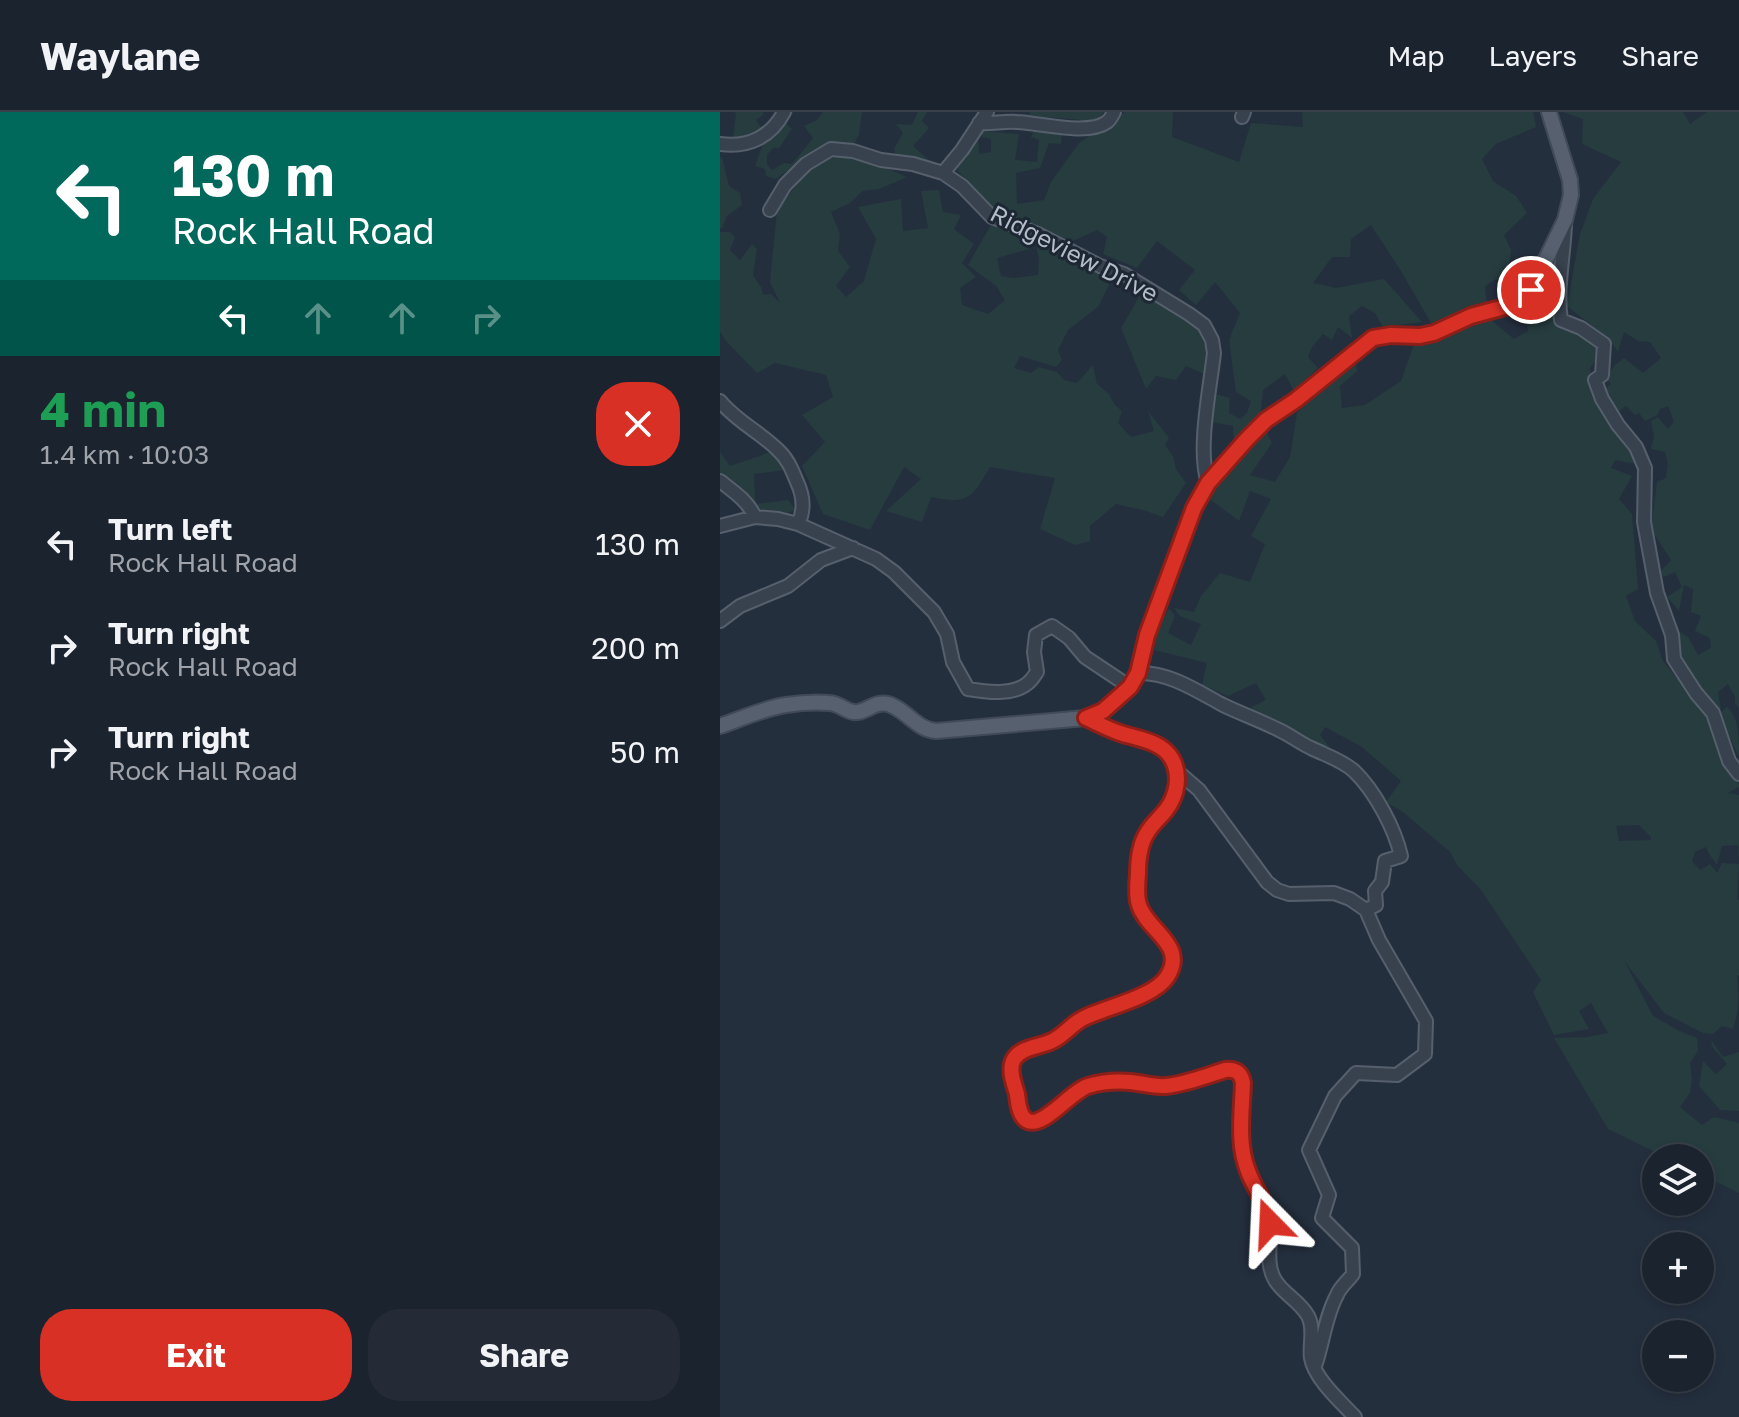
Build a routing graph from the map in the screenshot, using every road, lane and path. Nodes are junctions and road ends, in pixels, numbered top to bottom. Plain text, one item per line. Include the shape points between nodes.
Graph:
1 (784, 112) edge
2 (1114, 112) edge
3 (1549, 112) edge
4 (983, 118) edge
5 (720, 144) edge
6 (943, 173) junction
7 (770, 210) dead end
8 (1565, 220) junction
9 (720, 401) edge
10 (720, 481) edge
11 (1208, 483) junction
12 (755, 517) junction
13 (798, 524) junction
14 (720, 526) edge
15 (853, 548) junction
16 (720, 621) edge
17 (1138, 673) junction
18 (1130, 687) junction
19 (1086, 718) junction
20 (720, 726) edge
21 (1177, 771) junction
22 (1739, 774) edge
23 (1366, 910) junction
24 (1315, 1369) junction
25 (1355, 1417) edge

1 - 5 street via 758,140
2 - 4 street via 1094,128 990,124
3 - 8 main road via 1570,180
4 - 6 street
6 - 7 street, Ridgeview Drive via 831,149 806,164
6 - 11 street, Ridgeview Drive via 992,217 1124,274 1204,325 1214,353 1203,453
8 - 11 main road via 1526,295 1434,333 1373,338 1266,420
8 - 22 street via 1561,320 1604,344 1602,375 1595,380 1645,468 1644,522 1674,659 1713,713 1729,761
9 - 13 street via 789,462 804,505
10 - 12 street
11 - 17 main road via 1147,635
12 - 13 street
12 - 14 street
13 - 15 street
15 - 16 street via 821,560 788,586 740,606
15 - 18 street via 894,572 934,612 968,689 1006,692 1028,684 1037,672 1036,635 1052,626 1085,657
17 - 18 main road
17 - 23 street via 1188,685 1331,757 1364,782 1392,828 1401,856 1385,861 1376,905
18 - 19 main road via 1103,711
19 - 20 main road via 936,731 891,705 880,703 856,713 829,703 784,705
19 - 21 street via 1166,750
21 - 23 street via 1199,790 1277,890 1334,893
21 - 24 street via 1176,793 1144,837 1138,869 1138,904 1172,951 1167,978 1015,1057 1012,1073 1021,1113 1029,1122 1043,1120 1089,1085 1119,1081 1167,1086 1238,1071 1243,1083 1242,1155 1269,1217 1273,1278 1310,1318
23 - 24 street via 1426,1021 1425,1054 1397,1075 1356,1073 1335,1096 1309,1150 1329,1195 1322,1218 1352,1248 1353,1274 1337,1293
24 - 25 street

